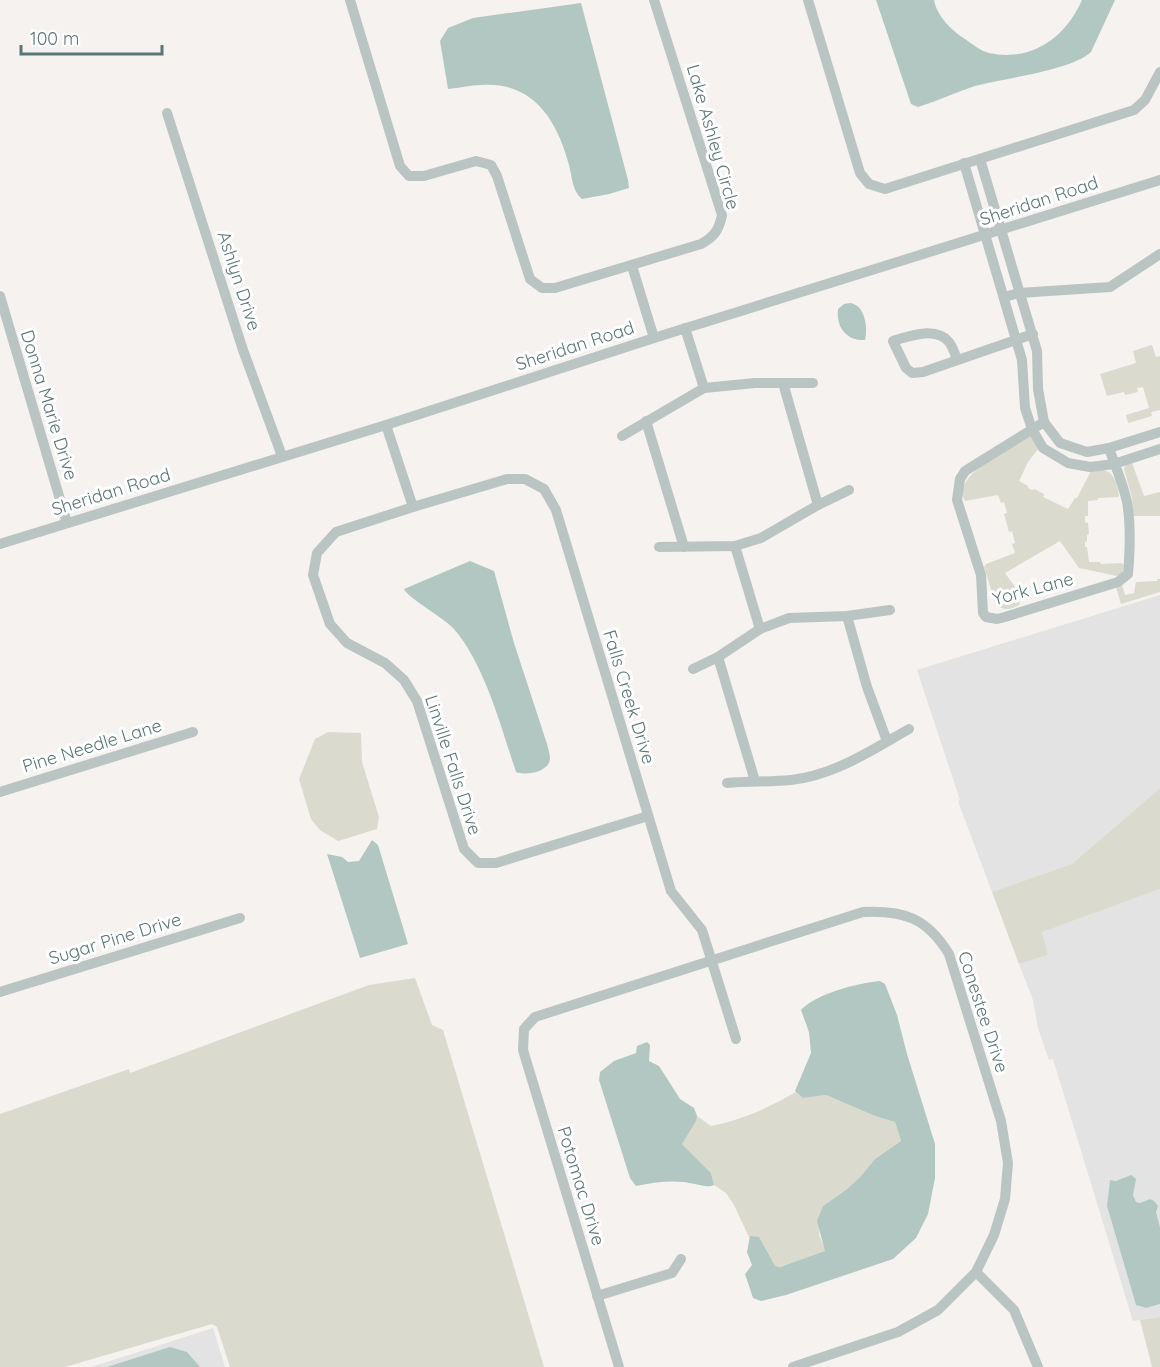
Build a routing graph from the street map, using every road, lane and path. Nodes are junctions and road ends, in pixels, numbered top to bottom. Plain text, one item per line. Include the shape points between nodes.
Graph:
1 (350, 0) edge
2 (654, 0) edge
3 (807, 0) edge
4 (1160, 72) edge
5 (167, 114) dead end
6 (980, 159) junction
7 (964, 164) junction
8 (1160, 180) edge
9 (1002, 230) junction
10 (985, 235) junction
11 (1160, 254) edge
12 (632, 266) junction
13 (1019, 293) junction
14 (0, 296) edge
15 (1004, 297) junction
16 (685, 328) junction
17 (1033, 334) junction
18 (654, 338) junction
19 (1017, 340) junction
20 (957, 360) junction
21 (783, 383) junction
22 (813, 383) dead end
23 (704, 388) junction
24 (646, 421) junction
25 (1044, 422) junction
26 (386, 425) junction
27 (1032, 429) junction
28 (1160, 432) edge
29 (622, 436) dead end
30 (1109, 448) junction
31 (1160, 449) edge
32 (282, 456) junction
33 (1114, 464) junction
34 (849, 490) dead end
35 (818, 505) junction
36 (413, 507) junction
37 (67, 523) junction
38 (0, 544) edge
39 (735, 546) junction
40 (659, 547) dead end
41 (684, 547) junction
42 (890, 610) dead end
43 (847, 616) junction
44 (760, 629) junction
45 (718, 657) junction
46 (693, 669) dead end
47 (909, 729) dead end
48 (194, 732) dead end
49 (887, 741) junction
50 (755, 781) junction
51 (727, 783) dead end
52 (0, 792) edge
53 (648, 816) junction
54 (240, 918) dead end
55 (712, 960) junction
56 (0, 992) edge
57 (535, 1017) joint
58 (736, 1039) dead end
59 (681, 1259) dead end
60 (976, 1272) junction
61 (597, 1296) junction
62 (619, 1367) edge
63 (793, 1367) edge
64 (1038, 1367) edge

1 - 12 street, Lake Ashley Circle via 400,166 409,176 424,177 476,161 491,165 530,279 542,288 555,288
2 - 12 street, Lake Ashley Circle via 722,215 712,238
3 - 7 street via 860,173 869,184 885,189
4 - 6 street via 1145,100 1134,110
5 - 32 street, Ashlyn Drive via 243,350
6 - 7 street
6 - 9 street
7 - 10 street
8 - 9 street, Sheridan Road
9 - 10 street, Sheridan Road
9 - 13 street
10 - 15 street
10 - 16 street, Sheridan Road
11 - 13 street via 1110,287
12 - 18 street
13 - 15 street
13 - 17 street
14 - 37 street, Donna Marie Drive
15 - 19 street
16 - 18 street, Sheridan Road
16 - 23 street
17 - 19 street
17 - 25 street
18 - 26 street, Sheridan Road
19 - 20 street
19 - 27 street via 1024,372 1025,408
20 - 20 street via 912,373 893,341 934,334 950,343
21 - 22 street
21 - 23 street
21 - 35 street
23 - 24 street
24 - 29 street
24 - 41 street
25 - 27 street, York Lane
25 - 30 street via 1060,443 1088,452
26 - 32 street, Sheridan Road
26 - 36 street
27 - 33 street via 1043,448 1068,463 1090,467
27 - 33 street, York Lane via 965,471 957,489 959,512 981,575 986,617 1005,617 1118,582 1128,574 1127,503
28 - 30 street
30 - 33 street, York Lane
31 - 33 street
32 - 37 street, Sheridan Road
34 - 35 street
35 - 39 street via 761,538
36 - 53 street, Falls Creek Drive via 507,479 525,479 544,489 556,510
36 - 53 street, Linville Falls Drive via 336,532 317,553 313,575 330,624 347,643 385,663 404,680 417,701 464,849 478,862 496,863
37 - 38 street, Sheridan Road
39 - 41 street
39 - 44 street
40 - 41 street
42 - 43 street
43 - 44 street via 789,618
43 - 49 street
44 - 45 street
45 - 46 street
45 - 50 street
47 - 49 street
48 - 52 street, Pine Needle Lane
49 - 50 street via 848,764 817,775
50 - 51 street
53 - 55 street, Falls Creek Drive via 671,891 702,930
54 - 56 street, Sugar Pine Drive
55 - 57 street, Conestee Drive
55 - 58 street, Falls Creek Drive
55 - 60 street, Conestee Drive via 863,912 910,916 937,935 949,954 1001,1121 1008,1163 1005,1199 994,1235
57 - 61 street, Potomac Drive via 524,1029 523,1050
59 - 61 street via 672,1273
60 - 63 street, Conestee Drive via 938,1310 898,1332
60 - 64 street via 1014,1310
61 - 62 street, Potomac Drive

